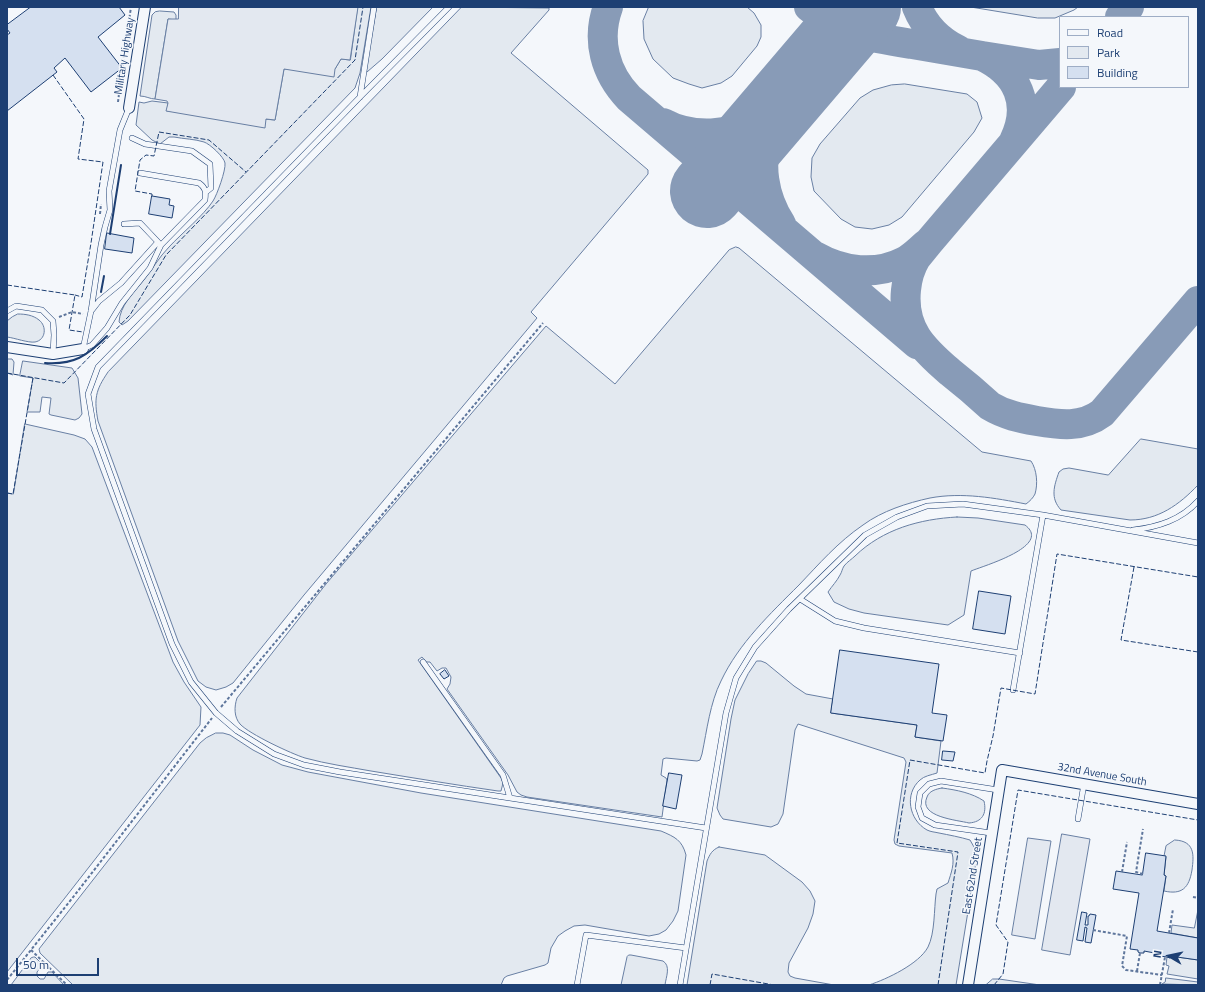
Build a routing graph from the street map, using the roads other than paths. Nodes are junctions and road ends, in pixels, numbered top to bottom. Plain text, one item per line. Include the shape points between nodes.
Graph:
1 (146, 7) edge
2 (374, 7) edge
3 (449, 7) edge
4 (360, 97) junction
5 (129, 108) joint
6 (132, 138) dead end
7 (140, 173) dead end
8 (206, 192) junction
9 (124, 224) dead end
10 (160, 244) junction
11 (7, 310) edge
12 (91, 311) junction
13 (7, 347) edge
14 (83, 349) junction
15 (53, 354) junction
16 (1198, 501) edge
17 (1043, 515) junction
18 (1126, 531) junction
19 (1198, 543) edge
20 (800, 598) junction
21 (1020, 653) junction
22 (423, 662) dead end
23 (1013, 690) dead end
24 (1002, 770) joint
25 (1084, 784) junction
26 (998, 790) junction
27 (510, 798) junction
28 (1198, 804) edge
29 (1078, 819) dead end
30 (706, 828) junction
31 (991, 833) junction
32 (686, 948) junction
33 (577, 985) edge
34 (680, 985) edge
35 (968, 985) edge

1 - 5 street, Military Highway
2 - 4 lane
3 - 4 lane
4 - 27 lane via 98,367 88,394 94,429 172,644 191,682 216,713 237,731 274,754 304,765
5 - 12 lane via 120,130 109,191 110,210 101,245
6 - 8 lane via 145,144 192,152 210,164 211,188
7 - 8 lane via 199,183 204,186
8 - 10 lane via 205,200 199,207
9 - 10 lane via 140,223
10 - 12 lane
10 - 14 lane via 150,268 122,303 107,328 92,345
11 - 15 lane via 16,306 42,310 53,321
12 - 14 lane
13 - 15 street
14 - 15 street
16 - 18 lane via 1181,516 1167,523
17 - 18 lane
17 - 20 lane via 963,504 927,506 896,517 865,535
17 - 21 lane
18 - 19 lane
20 - 21 lane via 842,623
20 - 30 lane via 755,647 736,678 726,713
21 - 23 lane
22 - 27 lane via 503,776
24 - 25 street, 32nd Avenue South
24 - 26 street, East 62nd Street
25 - 28 street, 32nd Avenue South
25 - 29 lane
26 - 31 street, East 62nd Street
26 - 31 lane via 941,781 929,784 920,793 918,807 922,818 935,825
27 - 30 lane
30 - 32 lane
31 - 35 street, East 62nd Street
32 - 33 lane via 586,935
32 - 34 lane

